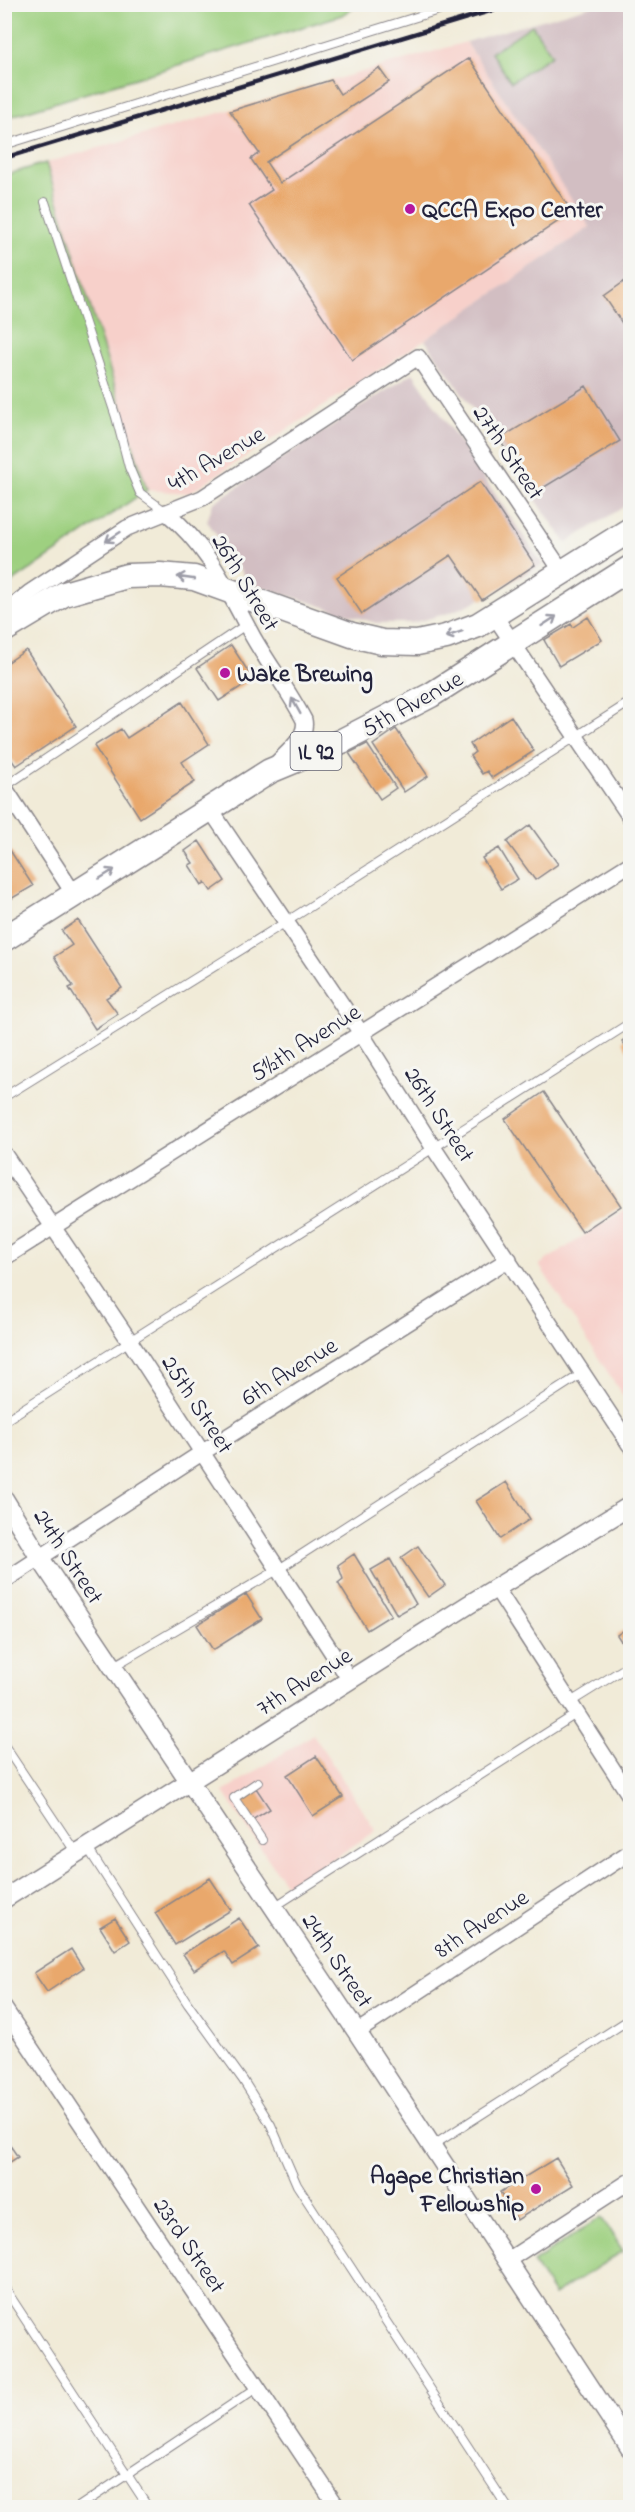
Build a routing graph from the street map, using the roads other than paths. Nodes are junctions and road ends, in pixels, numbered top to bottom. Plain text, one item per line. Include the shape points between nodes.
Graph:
1 (458, 4) edge
2 (4, 145) edge
3 (45, 202) dead end
4 (418, 357) joint
5 (166, 512) junction
6 (630, 530) edge
7 (630, 568) edge
8 (563, 573) junction
9 (230, 592) junction
10 (4, 613) edge
11 (494, 615) junction
12 (247, 624) junction
13 (4, 630) edge
14 (513, 644) junction
15 (630, 702) edge
16 (576, 736) junction
17 (270, 771) junction
18 (4, 787) edge
19 (210, 809) junction
20 (630, 817) edge
21 (630, 864) edge
22 (74, 894) junction
23 (286, 922) junction
24 (4, 939) edge
25 (630, 1023) edge
26 (361, 1033) junction
27 (4, 1097) edge
28 (433, 1147) junction
29 (4, 1154) edge
30 (54, 1227) junction
31 (4, 1258) edge
32 (509, 1259) junction
33 (129, 1340) junction
34 (583, 1372) junction
35 (4, 1421) edge
36 (630, 1445) edge
37 (202, 1452) junction
38 (4, 1499) edge
39 (630, 1506) edge
40 (40, 1558) junction
41 (279, 1569) junction
42 (4, 1581) edge
43 (496, 1588) junction
44 (630, 1665) edge
45 (112, 1667) junction
46 (350, 1680) junction
47 (573, 1708) junction
48 (4, 1745) edge
49 (189, 1782) junction
50 (258, 1782) dead end
51 (630, 1796) edge
52 (262, 1840) dead end
53 (81, 1850) junction
54 (630, 1852) edge
55 (4, 1899) edge
56 (274, 1908) junction
57 (4, 2008) edge
58 (630, 2019) edge
59 (357, 2032) junction
60 (432, 2146) junction
61 (628, 2188) edge
62 (508, 2260) junction
63 (4, 2287) edge
64 (258, 2387) junction
65 (613, 2422) junction
66 (630, 2431) edge
67 (630, 2448) edge
68 (127, 2474) junction
69 (77, 2508) edge
70 (149, 2508) edge
71 (338, 2508) edge
72 (508, 2508) edge

1 - 2 lane
3 - 5 lane via 129,467 140,493
4 - 5 street, 4th Avenue via 202,498
4 - 8 street, 27th Street
5 - 9 street, 26th Street via 189,531
5 -> 10 street, 4th Avenue via 127,528 29,592
6 - 8 main road, 5th Avenue
14 -> 7 main road, 5th Avenue / IL 92
8 - 11 main road, 5th Avenue
11 -> 9 main road, 5th Avenue via 446,637 417,643 382,642
9 - 12 street, 26th Street
9 -> 13 main road, 5th Avenue via 194,579 127,576 64,594
11 - 14 street
17 -> 12 street, 26th Street via 305,727
12 - 18 lane
14 - 16 street
14 - 17 main road, 5th Avenue / IL 92 via 431,695 342,741
15 - 16 lane
16 - 20 street
16 - 23 lane
17 - 19 main road, 5th Avenue / IL 92
18 - 22 street
22 -> 19 main road, 5th Avenue / IL 92
19 - 23 street, 26th Street
21 - 26 street, 5½th Avenue
22 - 24 main road, 5th Avenue / IL 92
23 - 26 street, 26th Street
23 - 27 lane
25 - 28 lane
26 - 28 street, 26th Street
26 - 30 street, 5½th Avenue
28 - 32 street, 26th Street
28 - 33 lane
29 - 30 street, 25th Street
30 - 31 street, 5½th Avenue
30 - 33 street, 25th Street
32 - 34 street, 26th Street
32 - 37 street, 6th Avenue
33 - 35 lane
33 - 37 street, 25th Street
34 - 36 street, 26th Street
34 - 41 lane
37 - 40 street, 6th Avenue
37 - 41 street, 25th Street
38 - 40 street, 24th Street
39 - 43 street, 7th Avenue
40 - 42 street, 6th Avenue
40 - 45 street, 24th Street
41 - 45 lane
41 - 46 street, 25th Street
43 - 46 street, 7th Avenue
43 - 47 street
44 - 47 lane
45 - 49 street, 24th Street
46 - 49 street, 7th Avenue
47 - 51 street
47 - 56 lane
48 - 53 lane
49 - 53 street, 7th Avenue
49 - 56 street, 24th Street
50 - 52 lane via 234,1798
53 - 55 street, 7th Avenue
53 - 72 lane via 243,2080 271,2125 297,2185
54 - 59 street, 8th Avenue
56 - 59 street, 24th Street
57 - 64 street, 23rd Street
58 - 60 lane
59 - 60 street, 24th Street
60 - 62 street, 24th Street
61 - 62 street
62 - 65 street, 24th Street
63 - 68 lane
64 - 68 lane
64 - 71 street, 23rd Street
65 - 66 street
65 - 67 street, 24th Street
68 - 69 lane
68 - 70 lane

